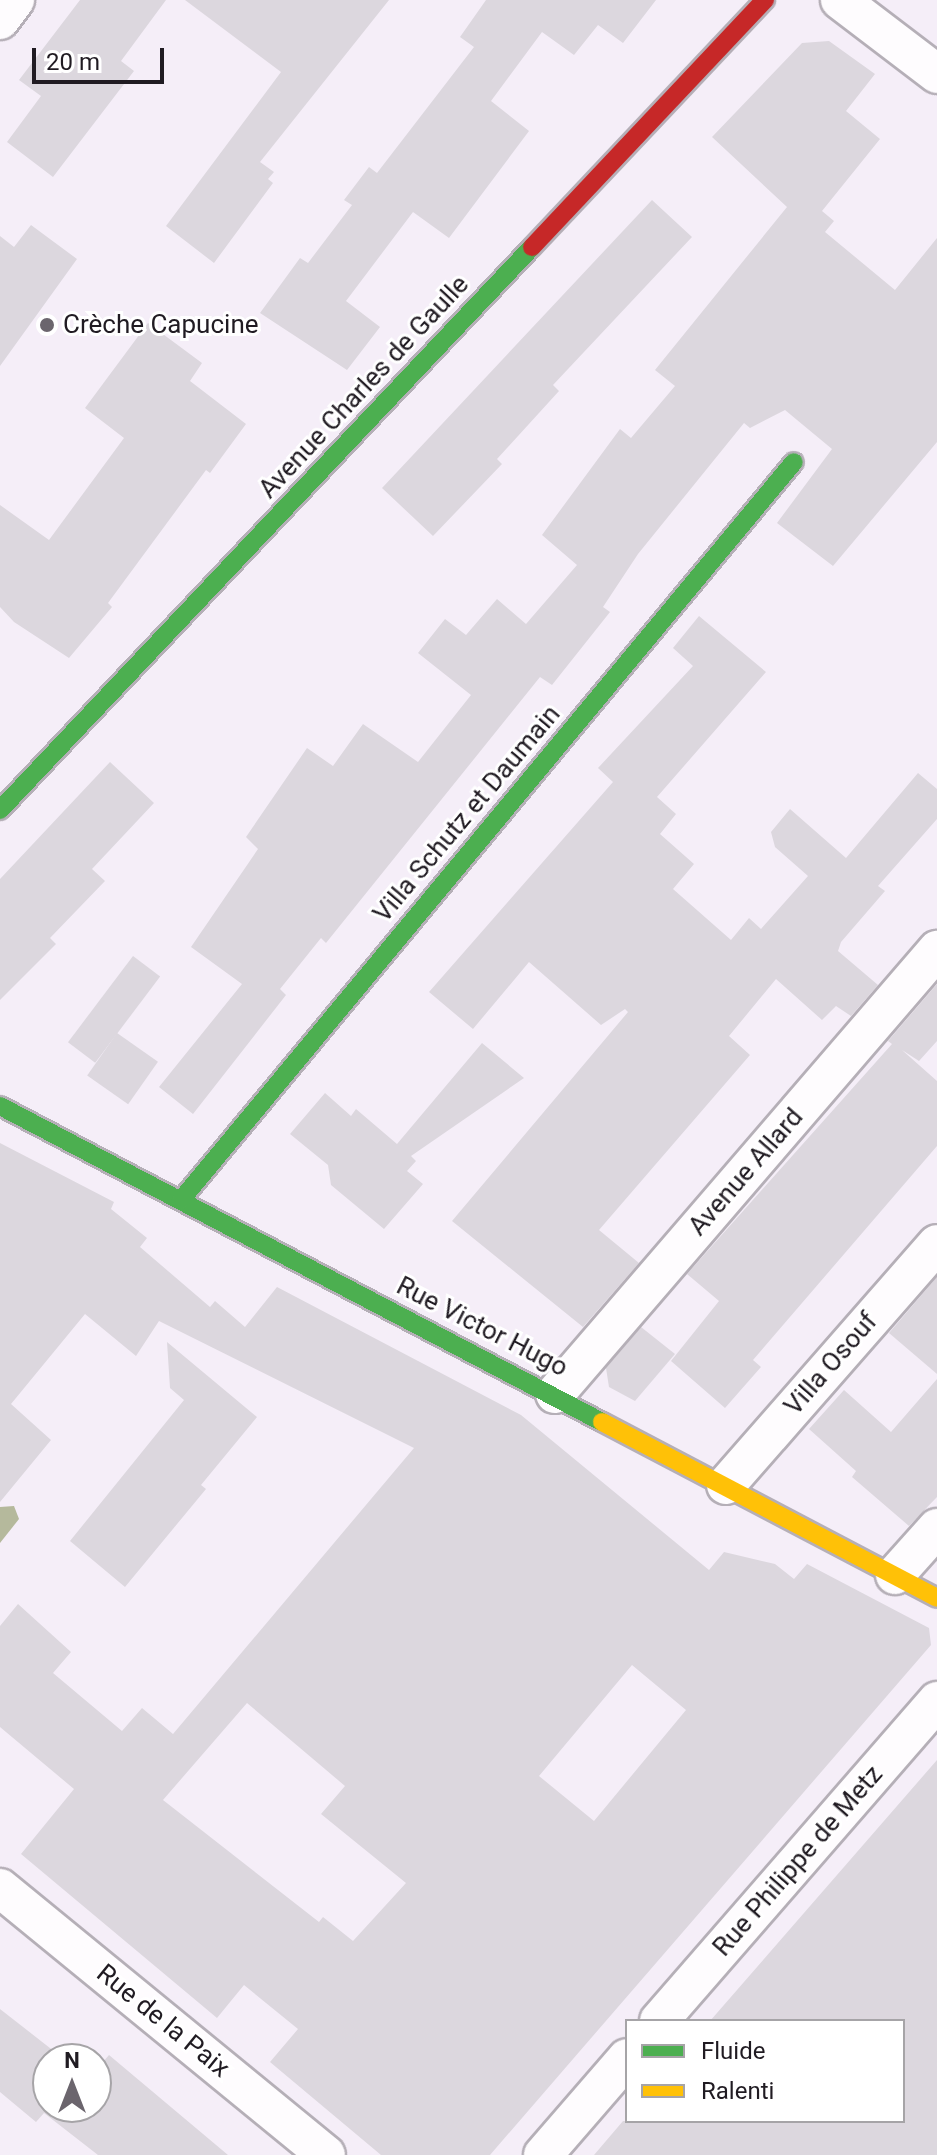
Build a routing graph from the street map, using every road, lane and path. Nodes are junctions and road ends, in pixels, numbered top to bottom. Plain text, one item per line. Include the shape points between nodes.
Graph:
1 (15, 0) edge
2 (765, 0) edge
3 (840, 0) edge
4 (0, 20) edge
5 (937, 74) edge
6 (794, 462) dead end
7 (0, 810) edge
8 (937, 950) edge
9 (0, 1106) edge
10 (181, 1200) junction
11 (937, 1244) edge
12 (555, 1394) junction
13 (726, 1485) junction
14 (937, 1528) edge
15 (895, 1575) junction
16 (937, 1598) edge
17 (937, 1701) edge
18 (0, 1888) edge
19 (661, 2019) edge
20 (625, 2060) edge
21 (326, 2155) edge
22 (543, 2155) edge

1 - 4 street
2 - 7 street, Avenue Charles de Gaulle
3 - 5 street
6 - 10 street, Villa Schutz et Daumain
8 - 12 street, Avenue Allard
9 - 10 street, Rue Victor Hugo
10 - 12 street, Rue Victor Hugo
11 - 13 street, Villa Osouf
12 - 13 street, Rue Victor Hugo
13 - 15 street, Rue Victor Hugo
14 - 15 street
15 - 16 street, Rue Victor Hugo
17 - 19 street, Rue Philippe de Metz
18 - 21 street, Rue de la Paix
20 - 22 street

